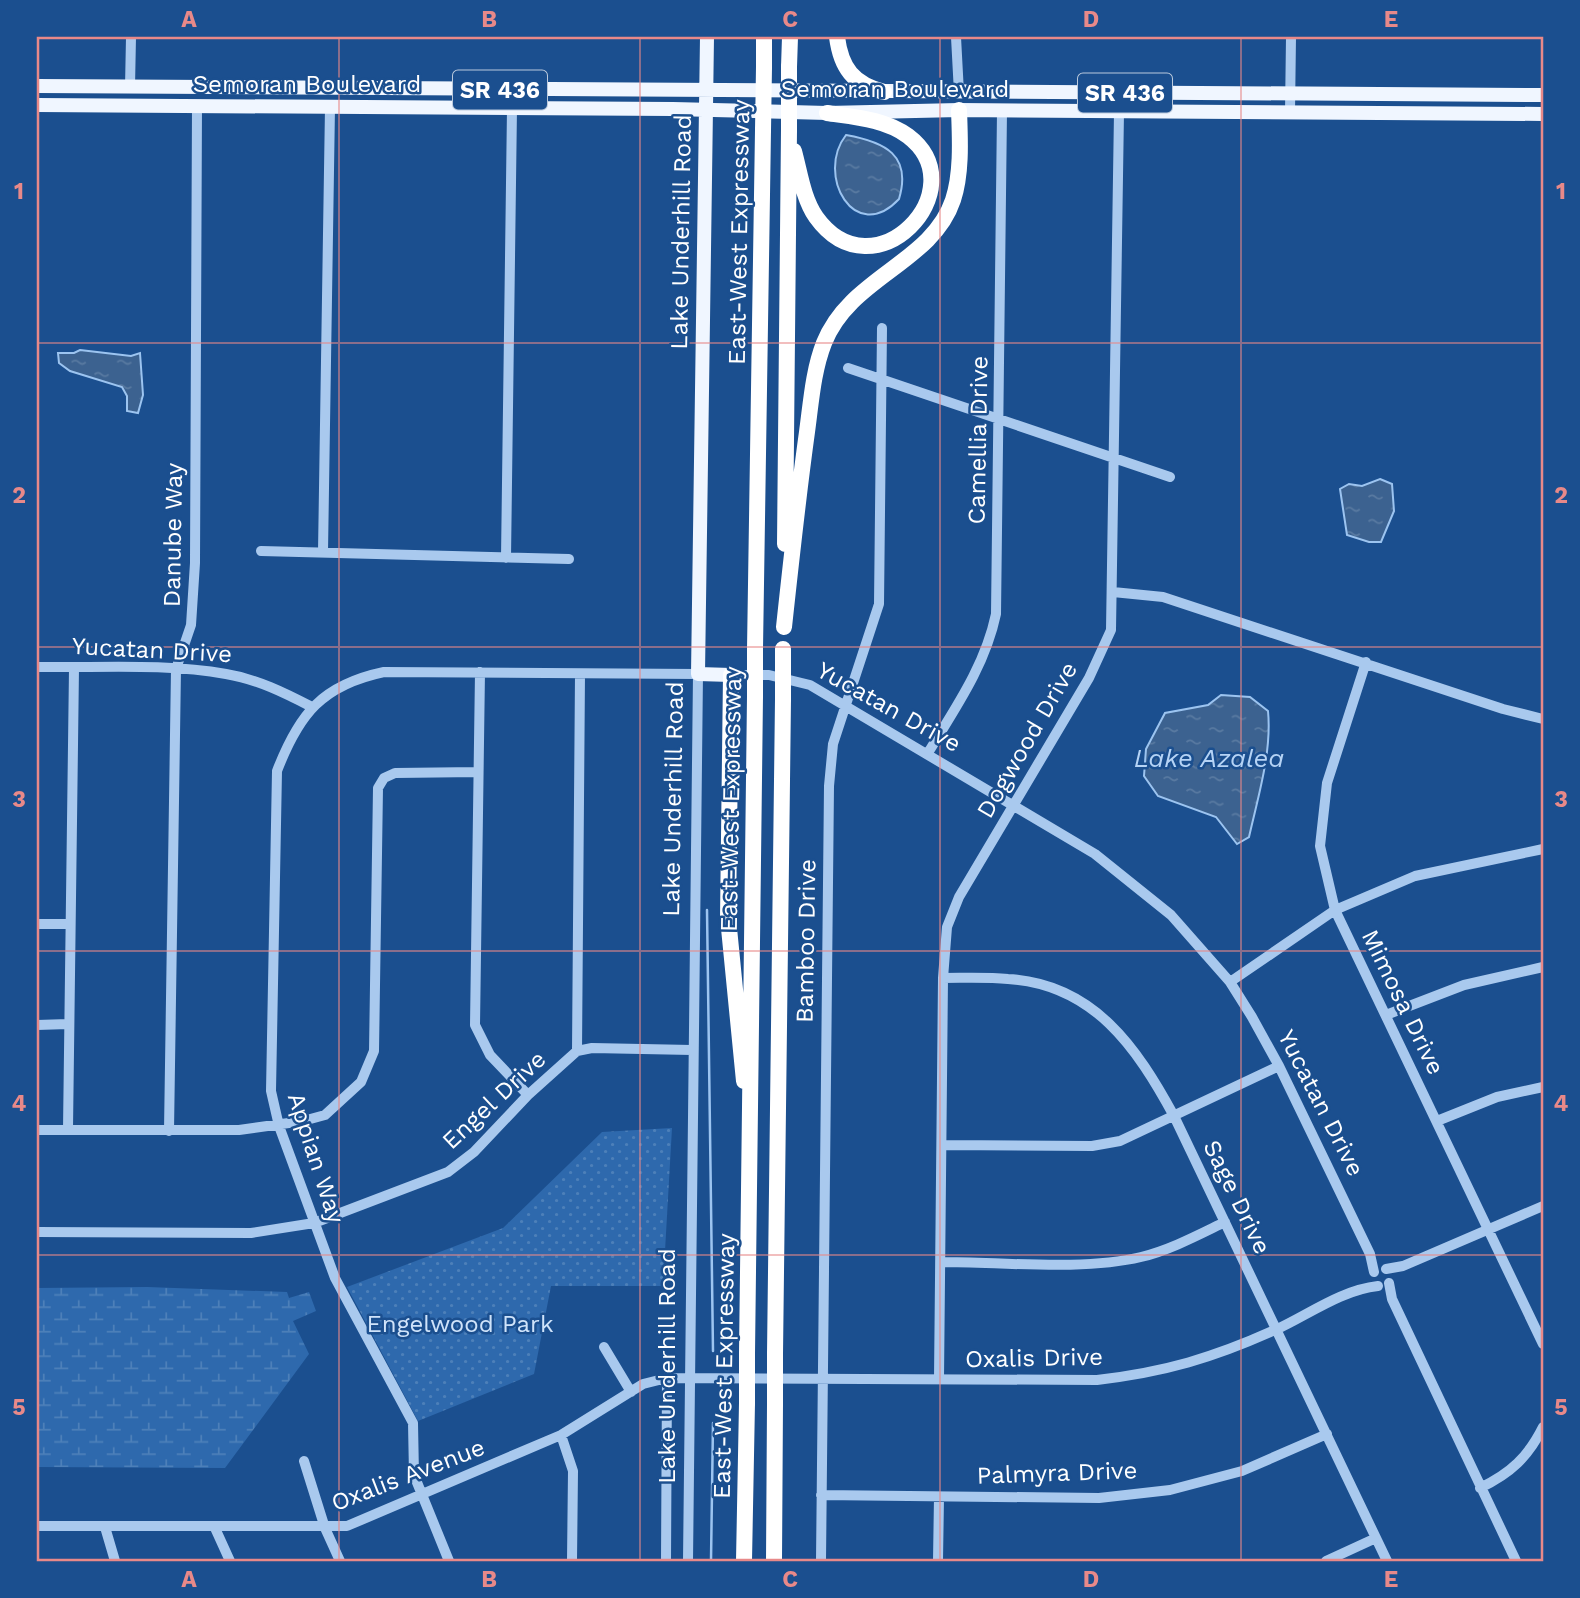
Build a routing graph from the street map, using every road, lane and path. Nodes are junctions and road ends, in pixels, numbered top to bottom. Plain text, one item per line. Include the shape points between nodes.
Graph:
1 (131, 37) edge
2 (707, 37) edge
3 (764, 37) edge
4 (790, 37) edge
5 (837, 37) edge
6 (956, 37) edge
7 (1291, 37) edge
8 (37, 86) edge
9 (130, 87) junction
10 (200, 88) junction
11 (226, 88) junction
12 (706, 89) junction
13 (884, 92) junction
14 (958, 93) junction
15 (1290, 94) junction
16 (1543, 95) edge
17 (37, 104) edge
18 (172, 106) junction
19 (197, 106) junction
20 (330, 107) junction
21 (512, 108) junction
22 (959, 110) junction
23 (706, 111) junction
24 (1002, 111) junction
25 (1119, 112) junction
26 (1290, 112) junction
27 (827, 113) junction
28 (1543, 114) edge
29 (789, 130) junction
30 (882, 328) dead end
31 (848, 368) dead end
32 (881, 379) junction
33 (999, 418) junction
34 (1115, 458) junction
35 (1170, 477) dead end
36 (261, 551) dead end
37 (323, 552) junction
38 (506, 558) junction
39 (569, 559) dead end
40 (1113, 592) junction
41 (784, 627) junction
42 (1366, 662) junction
43 (37, 667) edge
44 (74, 668) junction
45 (176, 669) junction
46 (480, 672) junction
47 (580, 674) junction
48 (698, 674) junction
49 (731, 675) junction
50 (845, 705) junction
51 (312, 707) junction
52 (1543, 719) edge
53 (928, 753) junction
54 (478, 772) junction
55 (1015, 804) junction
56 (1543, 849) edge
57 (1335, 910) junction
58 (37, 924) edge
59 (70, 925) junction
60 (1543, 967) edge
61 (943, 978) junction
62 (1230, 982) junction
63 (1386, 1015) junction
64 (68, 1024) junction
65 (37, 1025) edge
66 (692, 1050) junction
67 (577, 1051) junction
68 (1279, 1066) junction
69 (1543, 1087) edge
70 (528, 1096) junction
71 (750, 1114) junction
72 (1174, 1116) junction
73 (1437, 1121) junction
74 (279, 1126) junction
75 (68, 1129) junction
76 (37, 1130) edge
77 (169, 1131) junction
78 (943, 1145) junction
79 (1543, 1206) edge
80 (1225, 1222) junction
81 (314, 1223) junction
82 (1488, 1228) junction
83 (37, 1232) edge
84 (942, 1262) junction
85 (1382, 1277) junction
86 (1276, 1329) junction
87 (1543, 1344) edge
88 (604, 1347) dead end
89 (667, 1378) junction
90 (691, 1378) junction
91 (822, 1379) junction
92 (940, 1380) junction
93 (631, 1392) junction
94 (1543, 1427) edge
95 (561, 1434) junction
96 (1326, 1434) junction
97 (304, 1461) dead end
98 (1480, 1488) junction
99 (422, 1495) junction
100 (821, 1495) junction
101 (939, 1497) junction
102 (37, 1526) edge
103 (105, 1527) junction
104 (215, 1528) junction
105 (325, 1528) junction
106 (1376, 1538) junction
107 (114, 1561) edge
108 (230, 1561) edge
109 (340, 1561) edge
110 (449, 1561) edge
111 (572, 1561) edge
112 (666, 1561) edge
113 (688, 1561) edge
114 (744, 1561) edge
115 (774, 1561) edge
116 (821, 1561) edge
117 (938, 1561) edge
118 (1326, 1561) edge
119 (1387, 1561) edge
120 (1516, 1561) edge

1 - 9 street
2 - 12 main road, Lake Underhill Road
3 - 71 highway, East-West Expressway, bridge
4 - 29 highway, East-West Expressway, bridge
5 - 13 highway via 850,76 867,88
6 - 14 street
7 - 15 street
8 - 9 main road, Semoran Boulevard / SR 436
9 - 10 main road, Semoran Boulevard / SR 436
10 - 11 main road, Semoran Boulevard / SR 436
10 - 18 main road via 188,101
11 - 12 main road, Semoran Boulevard / SR 436
11 - 19 main road via 212,92
12 - 13 main road, Semoran Boulevard / SR 436
12 - 23 main road, Lake Underhill Road
13 - 14 main road, Semoran Boulevard / SR 436
14 - 15 main road, Semoran Boulevard / SR 436
14 - 22 main road
15 - 16 main road, Semoran Boulevard / SR 436
15 - 26 street
17 - 18 main road, Semoran Boulevard / SR 436
18 - 19 main road, Semoran Boulevard / SR 436
19 - 20 main road, Semoran Boulevard / SR 436
19 - 45 street, Danube Way via 194,587 191,625
20 - 21 main road, Semoran Boulevard / SR 436
20 - 37 street
21 - 23 main road, Semoran Boulevard / SR 436
21 - 38 street
22 - 24 main road, Semoran Boulevard / SR 436
22 - 27 main road, Semoran Boulevard / SR 436
22 - 41 highway via 956,190 940,227 854,297 824,343 816,371
23 - 27 main road, Semoran Boulevard / SR 436
23 - 48 main road, Lake Underhill Road
24 - 25 main road, Semoran Boulevard / SR 436
24 - 33 street, Camellia Drive
25 - 26 main road, Semoran Boulevard / SR 436
25 - 34 street, Dogwood Drive
26 - 28 main road, Semoran Boulevard / SR 436
27 - 29 highway via 891,126 920,148 928,164 929,197 922,214 897,239 878,245 858,244 841,240 826,229 806,197
29 - 41 highway, East-West Expressway
30 - 32 street, Bamboo Drive
31 - 32 street
32 - 33 street
32 - 50 street, Bamboo Drive via 879,604
33 - 34 street
33 - 53 street, Camellia Drive via 996,614 977,673
34 - 35 street
34 - 40 street, Dogwood Drive
36 - 37 street
37 - 38 street
38 - 39 street
40 - 42 street via 1163,597
40 - 55 street, Dogwood Drive via 1111,630 1089,678
41 - 115 highway, East-West Expressway, bridge
42 - 52 street
42 - 57 street, Mimosa Drive via 1327,783 1320,846
43 - 44 street, Yucatan Drive
44 - 45 street, Yucatan Drive
44 - 59 street
45 - 51 street, Yucatan Drive via 248,679
45 - 77 street, Danube Way
46 - 47 street, Yucatan Drive
46 - 51 street, Yucatan Drive via 374,674 341,686
46 - 54 street
47 - 48 street, Yucatan Drive
47 - 67 street
48 - 49 main road, Yucatan Drive
48 - 66 street, Lake Underhill Road
49 - 50 street, Yucatan Drive via 789,678
49 - 71 highway via 728,918 740,1059
50 - 53 street, Yucatan Drive
50 - 91 street, Bamboo Drive via 833,744 829,786
51 - 74 street, Appian Way via 292,733 275,793 271,1091
53 - 55 street, Yucatan Drive
54 - 70 street via 475,1025 490,1055
54 - 74 street via 395,773 384,778 378,788 374,1051 361,1082 325,1115
55 - 61 street, Dogwood Drive via 959,897 947,927
55 - 62 street, Yucatan Drive via 1134,883 1171,915
56 - 57 street via 1415,876
57 - 62 street
57 - 63 street, Mimosa Drive
58 - 59 street
59 - 64 street
60 - 63 street via 1464,985
61 - 72 street, Sage Drive via 1010,979 1046,985 1088,1003 1146,1065
61 - 78 street, Dogwood Drive
62 - 68 street, Yucatan Drive
63 - 73 street, Mimosa Drive
64 - 65 street
64 - 75 street
66 - 67 street, Engel Drive
66 - 90 street, Lake Underhill Road
67 - 70 street, Engel Drive
68 - 72 street
68 - 85 street, Yucatan Drive
69 - 73 street via 1497,1097
70 - 81 street, Engel Drive via 448,1172
71 - 114 highway, East-West Expressway, bridge
72 - 78 street via 1120,1140 1092,1146
72 - 80 street, Sage Drive
73 - 82 street, Mimosa Drive
74 - 77 street
74 - 81 street, Appian Way
75 - 76 street
75 - 77 street
78 - 84 street, Dogwood Drive
79 - 82 street
80 - 84 street via 1140,1257
80 - 86 street, Sage Drive
81 - 83 street, Engel Drive via 251,1233
81 - 99 street, Appian Way via 335,1278 413,1423 414,1475
82 - 85 street
82 - 87 street, Mimosa Drive
84 - 92 street, Dogwood Drive
85 - 86 street, Oxalis Drive
85 - 98 street, Yucatan Drive
86 - 92 street, Oxalis Drive via 1202,1361 1150,1374 1097,1380
86 - 96 street, Sage Drive
88 - 93 street
89 - 90 street, Oxalis Avenue
89 - 93 street, Oxalis Avenue via 652,1380
89 - 112 street, Lake Underhill Road
90 - 91 street, Oxalis Drive
90 - 113 street, Lake Underhill Road
91 - 92 street, Oxalis Drive
91 - 100 street, Bamboo Drive
93 - 95 street, Oxalis Avenue
94 - 98 street via 1531,1450 1508,1474
95 - 99 street, Oxalis Avenue
95 - 111 street via 573,1471
96 - 101 street, Palmyra Drive via 1242,1471 1170,1490 1099,1498
96 - 106 street, Sage Drive
97 - 105 street
98 - 120 street, Yucatan Drive
99 - 105 street, Oxalis Avenue via 347,1526
99 - 110 street, Appian Way
100 - 101 street, Palmyra Drive
100 - 116 street, Bamboo Drive
101 - 117 street
102 - 103 street, Oxalis Avenue
103 - 104 street, Oxalis Avenue
103 - 107 street
104 - 105 street, Oxalis Avenue
104 - 108 street
105 - 109 street
106 - 118 street
106 - 119 street, Sage Drive

